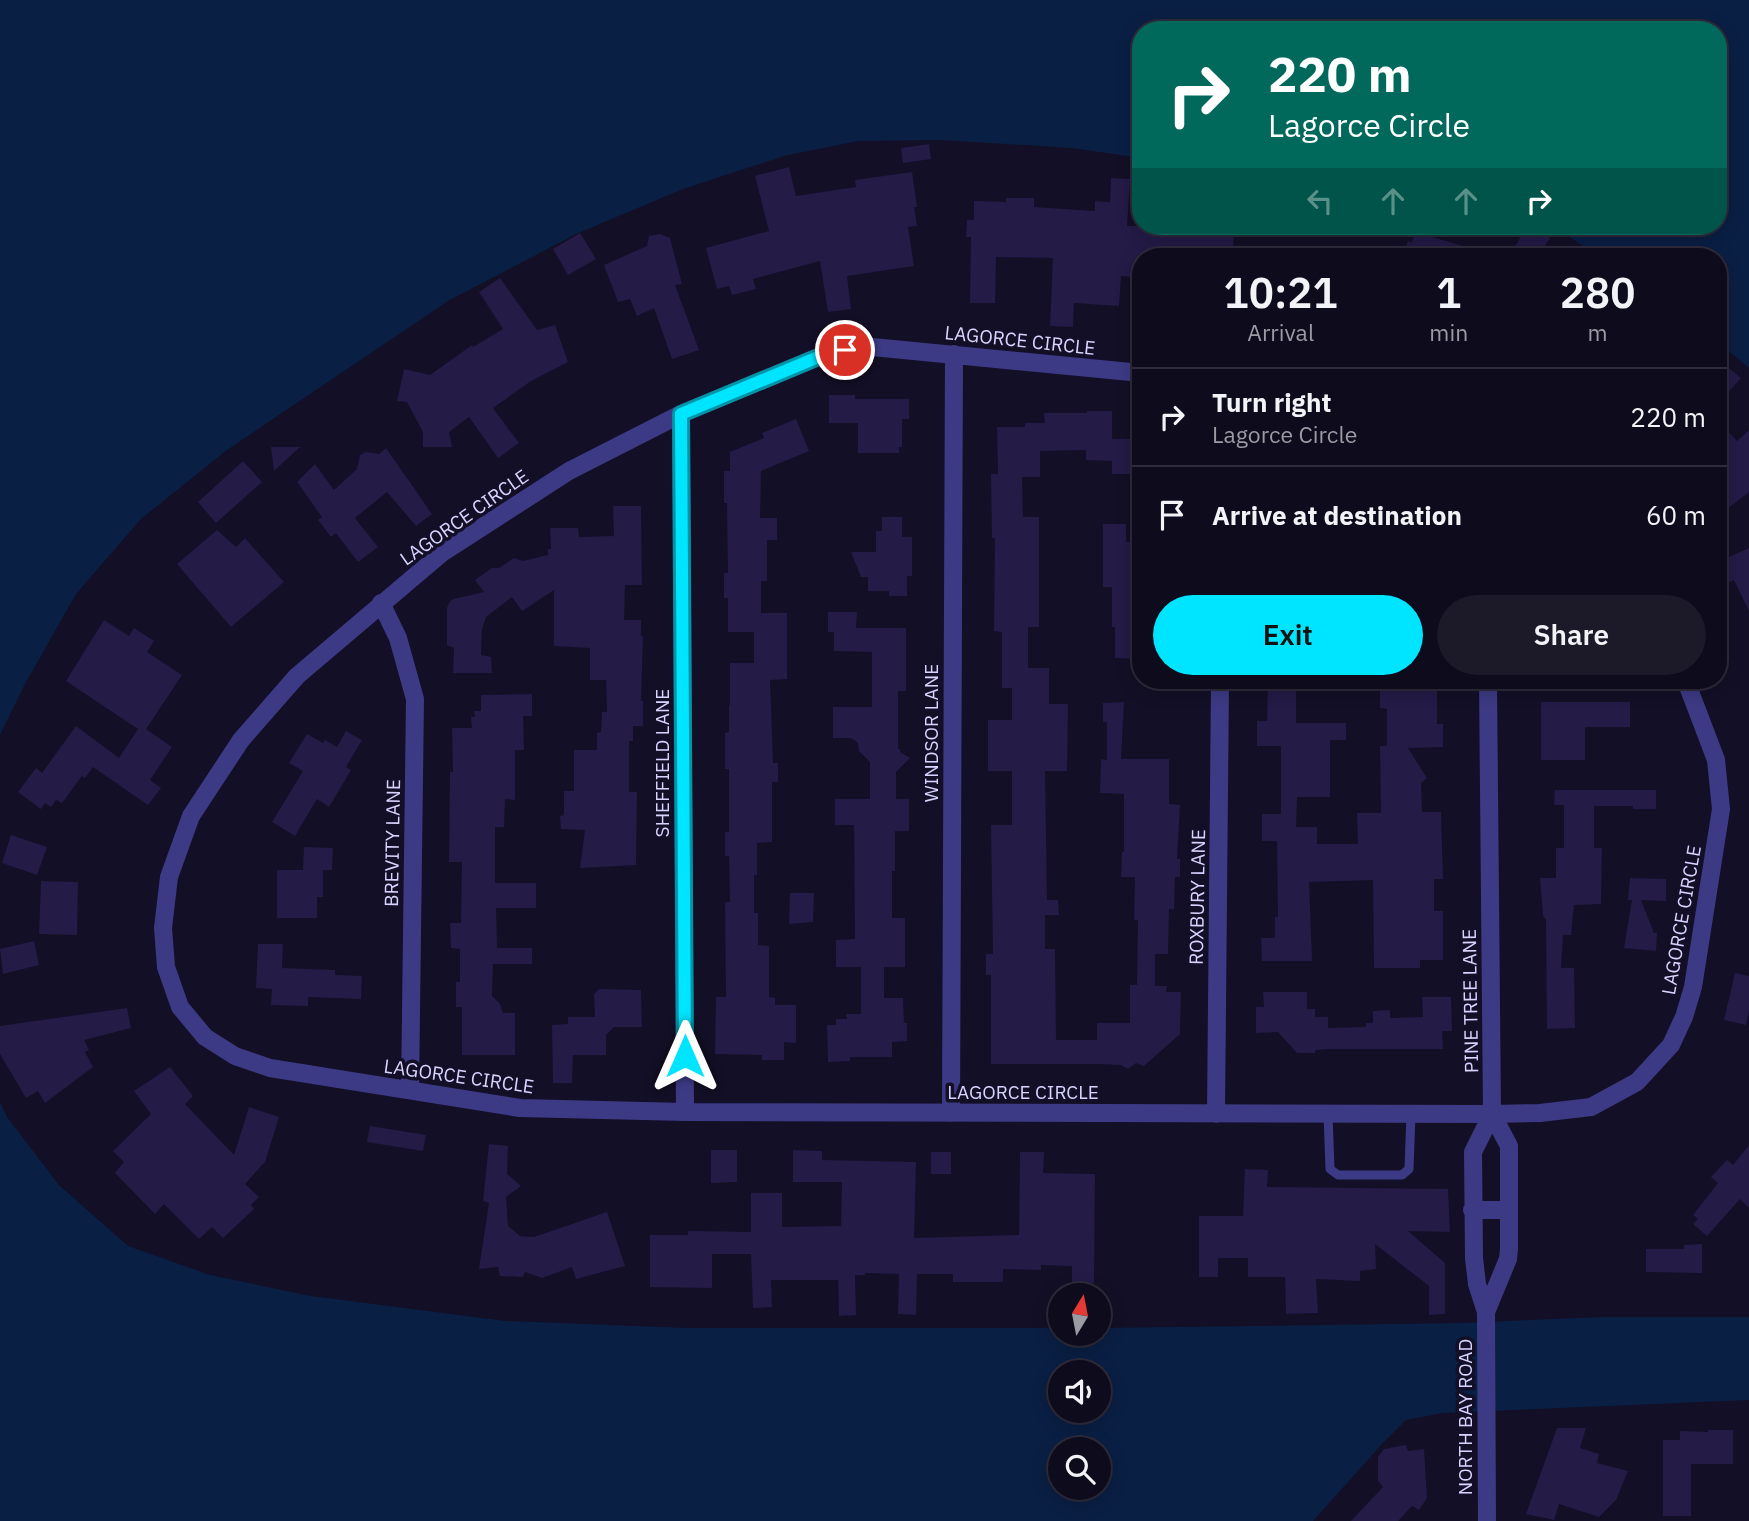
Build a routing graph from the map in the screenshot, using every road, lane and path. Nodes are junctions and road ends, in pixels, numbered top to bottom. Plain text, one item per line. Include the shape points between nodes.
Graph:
1 (954, 354) junction
2 (1132, 372) edge
3 (681, 414) junction
4 (381, 603) junction
5 (1220, 689) edge
6 (1488, 689) edge
7 (1689, 689) edge
8 (410, 1090) junction
9 (685, 1112) junction
10 (951, 1113) junction
11 (1216, 1114) junction
12 (1328, 1114) junction
13 (1410, 1114) junction
14 (1492, 1114) junction
15 (1472, 1210) junction
16 (1508, 1210) junction
17 (1486, 1312) junction
18 (1488, 1521) edge

1 - 2 street, LAGORCE CIRCLE
1 - 3 street, LAGORCE CIRCLE via 862,346 828,353
1 - 10 street, WINDSOR LANE
3 - 4 street, LAGORCE CIRCLE via 569,471 442,553
3 - 9 street, SHEFFIELD LANE
4 - 8 street, BREVITY LANE via 398,638 415,699
4 - 8 street, LAGORCE CIRCLE via 297,676 241,740 191,816 169,877 163,929 166,967 180,1007 205,1037 235,1056 270,1068
5 - 11 street, ROXBURY LANE
6 - 14 street, PINE TREE LANE
7 - 14 street, LAGORCE CIRCLE via 1716,760 1721,809 1693,987 1680,1026 1671,1045 1637,1082 1591,1107
8 - 9 street, LAGORCE CIRCLE via 520,1108
9 - 10 street, LAGORCE CIRCLE
10 - 11 street, LAGORCE CIRCLE
11 - 12 street, LAGORCE CIRCLE
12 - 13 street, LAGORCE CIRCLE
12 - 13 lane via 1330,1169 1338,1175 1402,1175 1409,1169
13 - 14 street, LAGORCE CIRCLE
14 - 15 street via 1473,1152
14 - 16 street, PINE TREE LANE via 1509,1146
15 - 16 street
15 - 17 street via 1477,1284
16 - 17 street, PINE TREE LANE via 1508,1259
17 - 18 street, NORTH BAY ROAD

